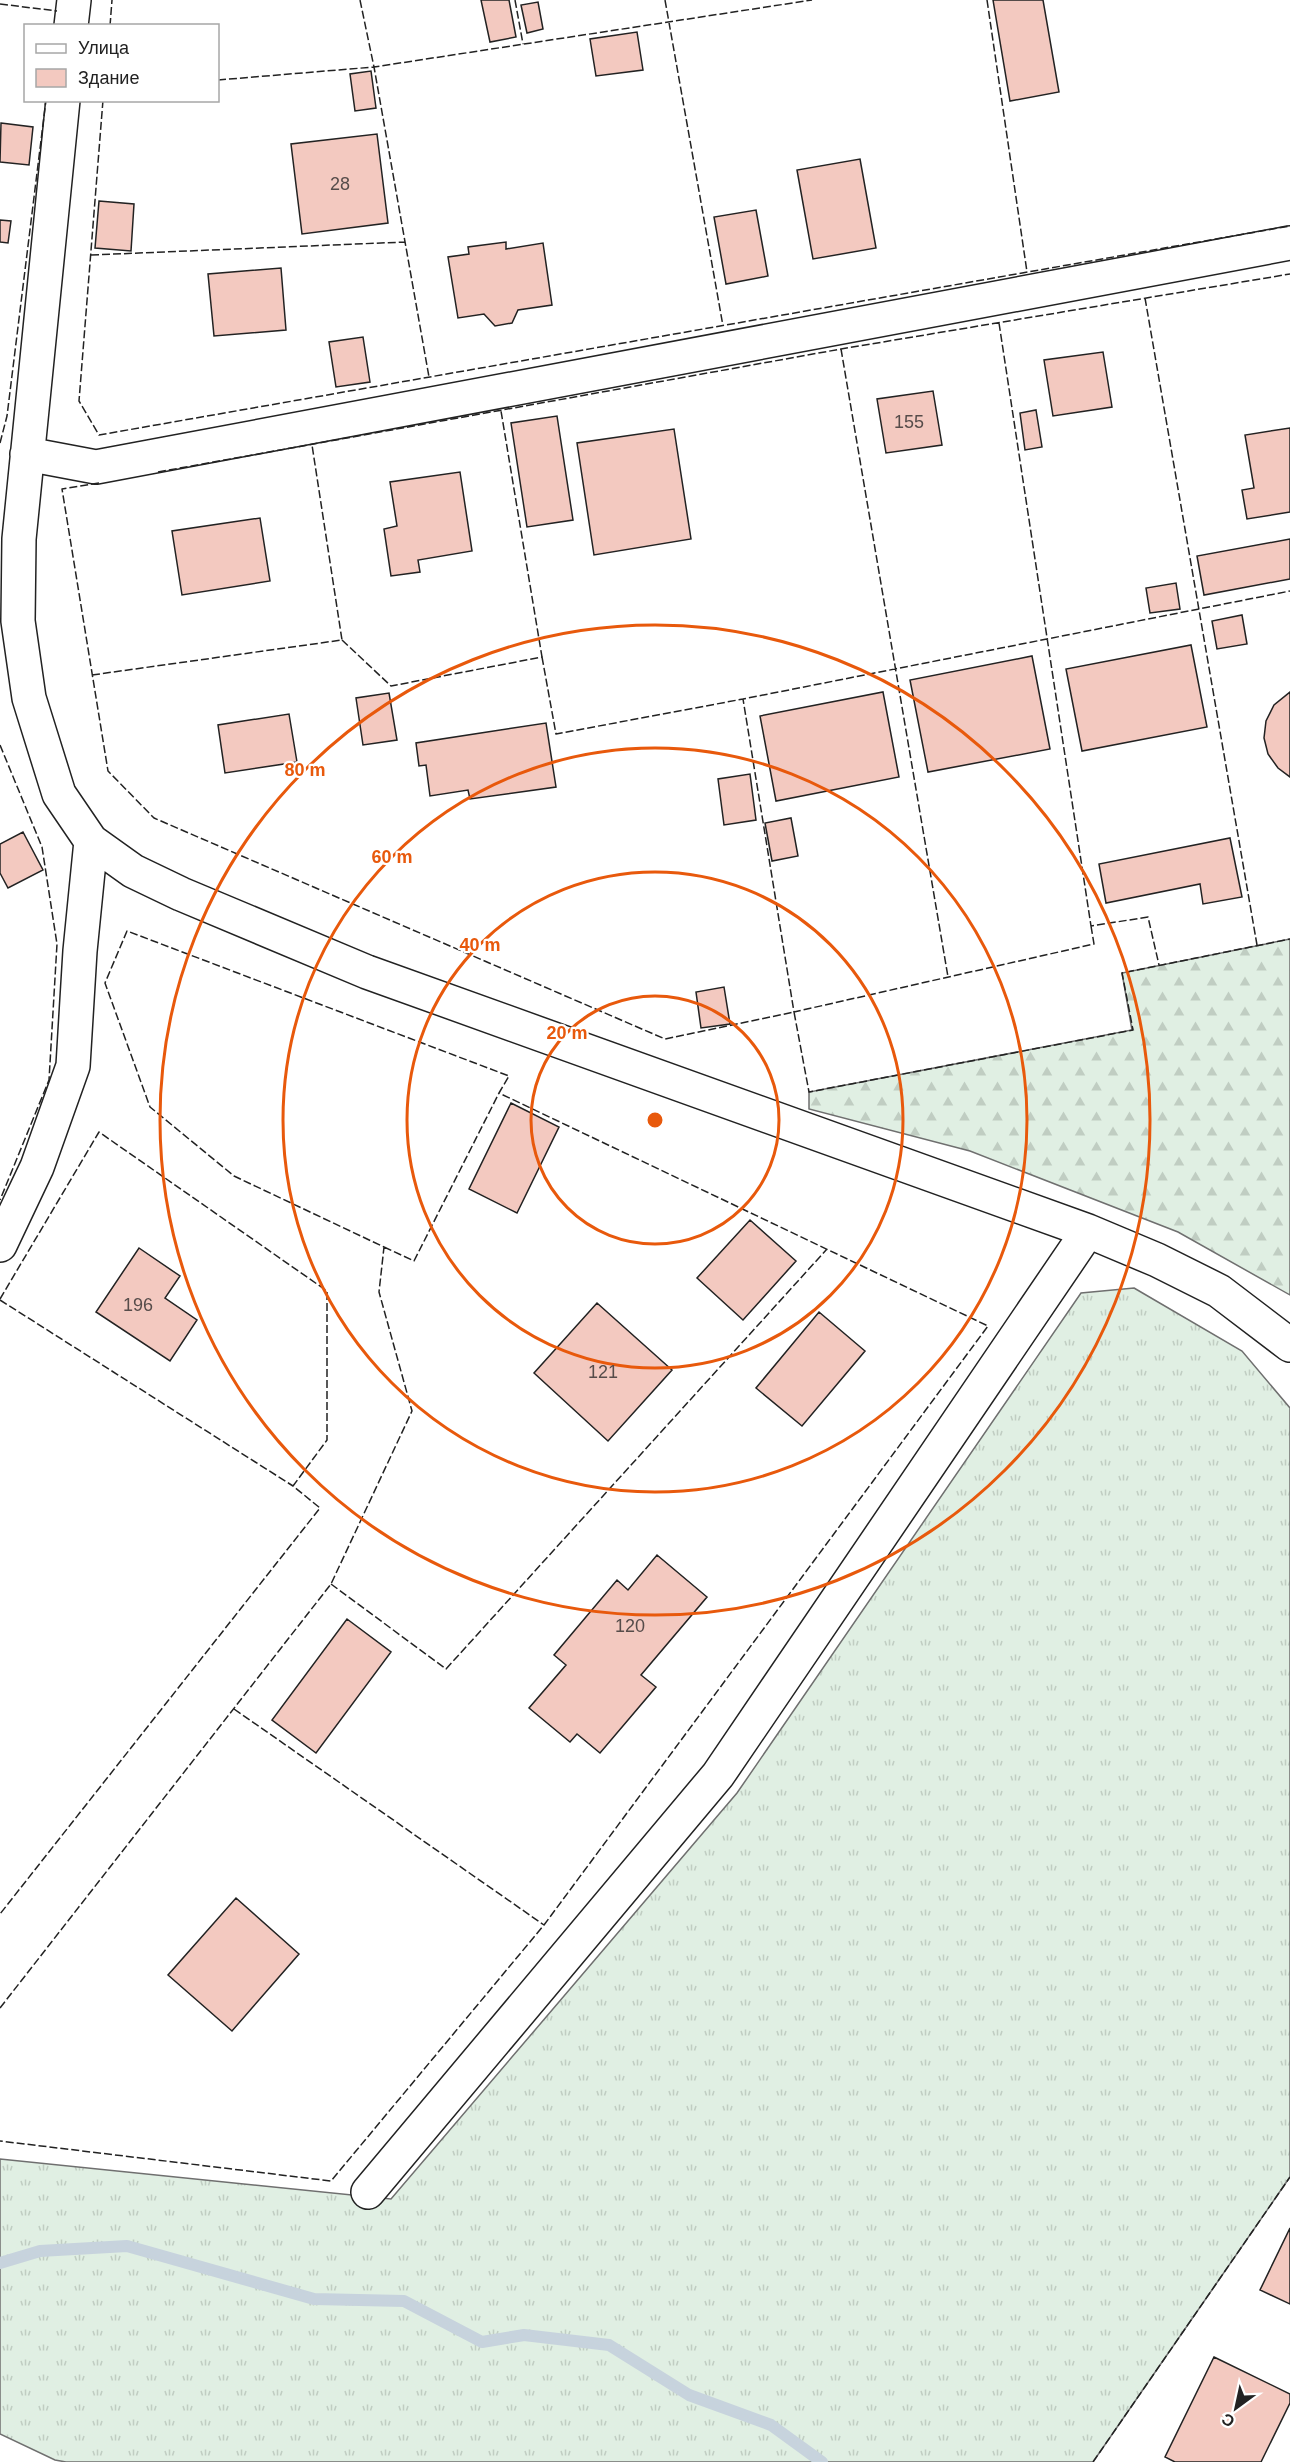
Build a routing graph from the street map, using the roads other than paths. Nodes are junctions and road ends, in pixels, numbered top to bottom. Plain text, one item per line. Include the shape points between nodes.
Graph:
1 (74, 0) edge
2 (71, 24) edge
3 (63, 102) edge
4 (1290, 243) edge
5 (27, 454) junction
6 (9, 536) edge
7 (91, 841) junction
8 (1088, 1231) junction
9 (0, 1245) edge
10 (1290, 1345) edge
11 (369, 2192) dead end

1 - 2 street
3 - 5 street
4 - 5 street via 96,467
5 - 6 street
6 - 7 street via 29,698 59,794
7 - 8 street via 134,872 367,972
7 - 9 street via 73,1066 37,1167
8 - 10 street via 1219,1291
8 - 11 street via 718,1775

